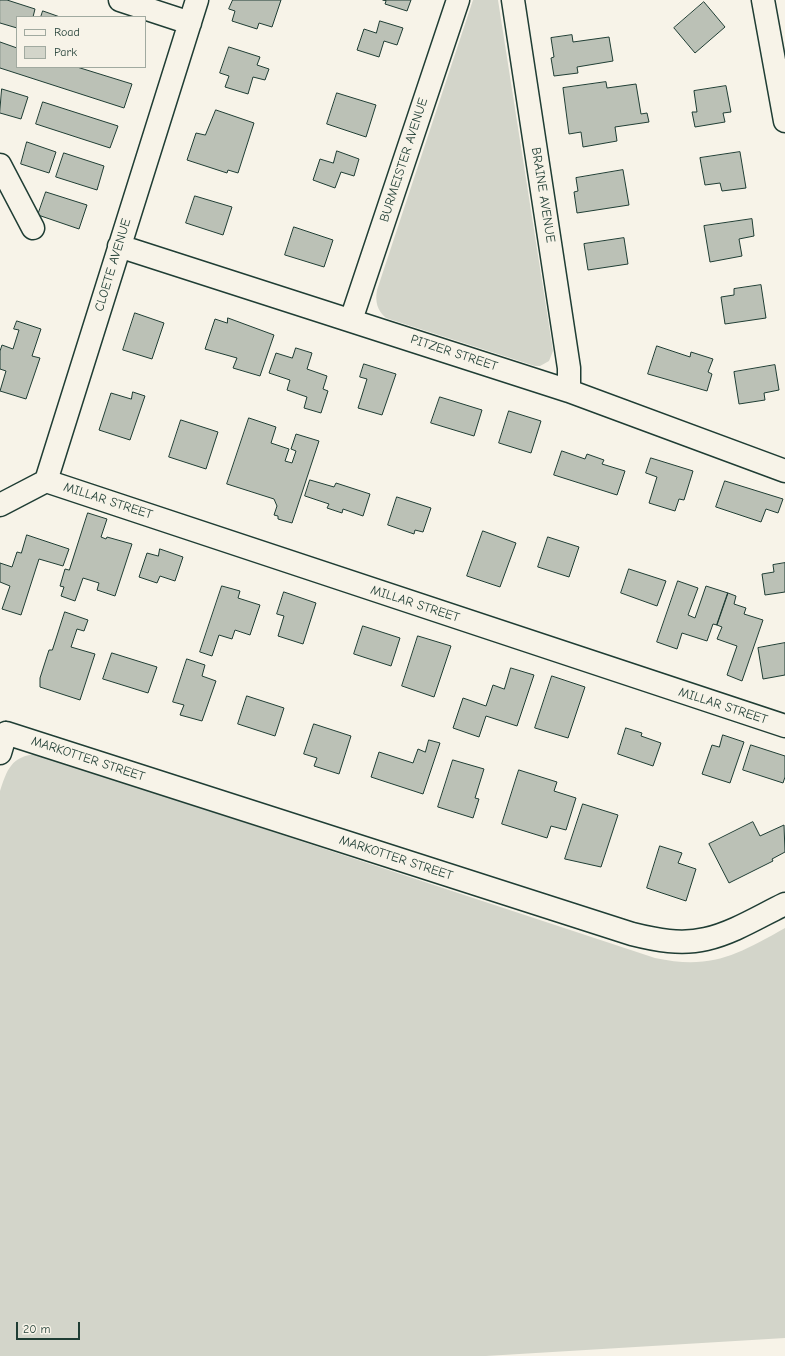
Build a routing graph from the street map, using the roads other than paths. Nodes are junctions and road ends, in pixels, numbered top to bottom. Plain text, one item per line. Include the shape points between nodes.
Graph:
1 (120, 0) edge
2 (197, 0) edge
3 (458, 0) edge
4 (513, 0) edge
5 (763, 0) edge
6 (190, 23) junction
7 (785, 121) edge
8 (0, 165) edge
9 (33, 228) dead end
10 (119, 246) junction
11 (351, 320) junction
12 (569, 391) junction
13 (785, 471) edge
14 (46, 481) junction
15 (0, 505) edge
16 (785, 726) edge
17 (2, 735) edge
18 (785, 904) edge

1 - 6 street
2 - 6 street, CLOETE AVENUE
3 - 11 street, BURMEISTER AVENUE
4 - 12 street, BRAINE AVENUE via 567,355
5 - 7 street
6 - 10 street, CLOETE AVENUE
8 - 9 street
10 - 11 street, PITZER STREET
10 - 14 street, CLOETE AVENUE
11 - 12 street, PITZER STREET
12 - 13 street, PITZER STREET
14 - 15 street
14 - 16 street, MILLAR STREET
17 - 18 street, MARKOTTER STREET via 624,932 659,940 705,940

